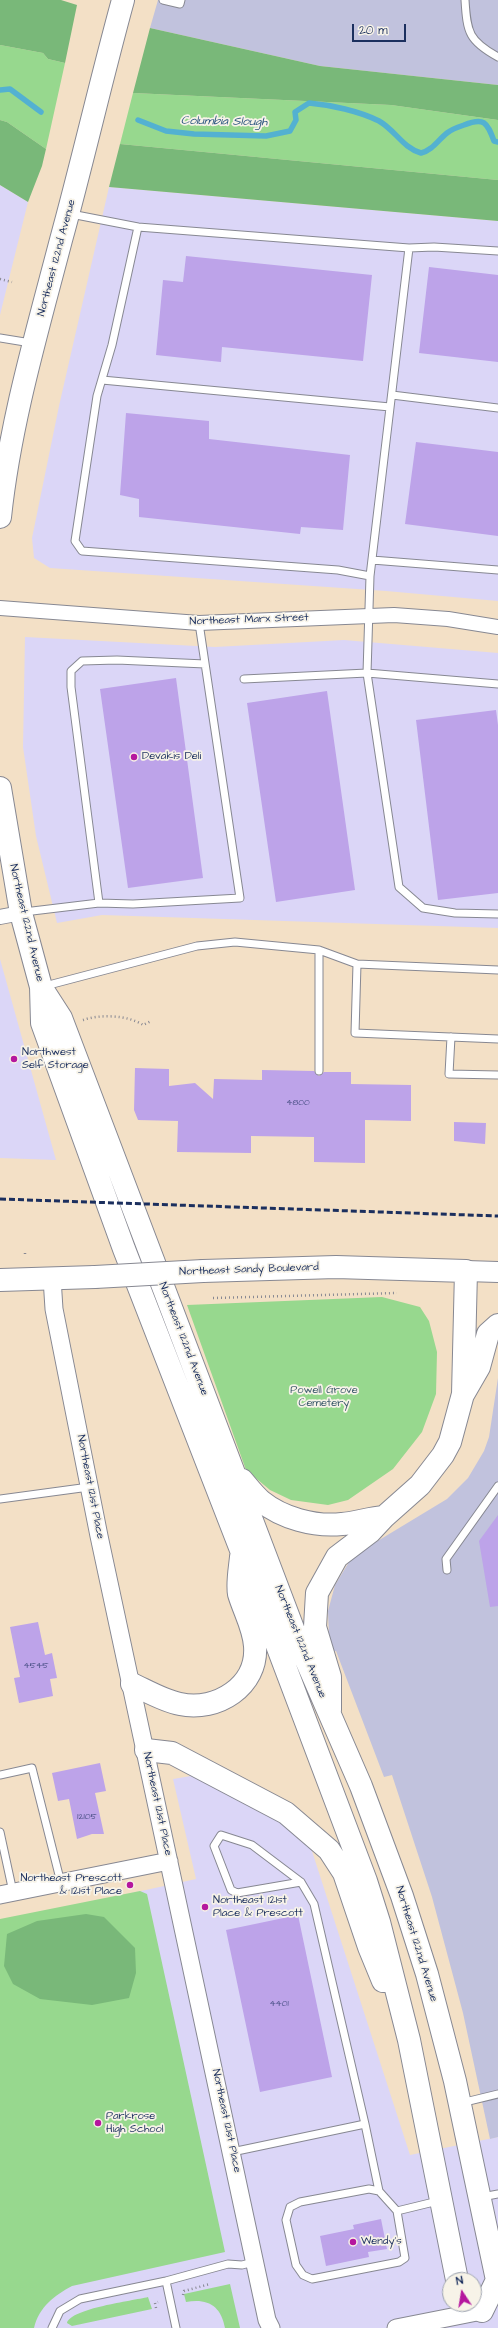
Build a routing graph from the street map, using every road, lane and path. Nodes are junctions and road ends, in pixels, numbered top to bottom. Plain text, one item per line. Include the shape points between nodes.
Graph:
1 (123, 0) edge
2 (163, 0) edge
3 (181, 0) edge
4 (465, 0) edge
5 (498, 57) edge
6 (68, 214) junction
7 (138, 226) junction
8 (409, 248) junction
9 (498, 251) edge
10 (0, 279) edge
11 (12, 282) dead end
12 (0, 338) edge
13 (34, 343) junction
14 (102, 380) junction
15 (392, 395) junction
16 (390, 407) junction
17 (498, 408) edge
18 (0, 517) edge
19 (372, 560) junction
20 (498, 570) edge
21 (370, 576) junction
22 (0, 608) edge
23 (369, 616) junction
24 (199, 623) junction
25 (498, 627) edge
26 (205, 664) junction
27 (367, 673) junction
28 (244, 679) dead end
29 (498, 684) edge
30 (0, 788) edge
31 (99, 903) junction
32 (21, 912) junction
33 (498, 914) edge
34 (0, 917) edge
35 (319, 950) junction
36 (357, 964) junction
37 (498, 970) edge
38 (41, 987) junction
39 (151, 1021) dead end
40 (64, 1027) junction
41 (451, 1037) junction
42 (498, 1039) edge
43 (319, 1072) dead end
44 (498, 1075) edge
45 (466, 1271) junction
46 (498, 1272) edge
47 (52, 1278) junction
48 (0, 1280) edge
49 (397, 1293) dead end
50 (213, 1298) dead end
51 (498, 1325) edge
52 (463, 1394) junction
53 (234, 1471) junction
54 (498, 1486) edge
55 (90, 1487) junction
56 (0, 1499) edge
57 (384, 1516) junction
58 (241, 1550) junction
59 (448, 1570) dead end
60 (132, 1684) junction
61 (330, 1717) junction
62 (146, 1750) junction
63 (0, 1775) edge
64 (0, 1832) edge
65 (170, 1861) junction
66 (301, 1882) junction
67 (61, 1884) junction
68 (6, 1894) edge
69 (408, 2040) junction
70 (498, 2094) edge
71 (460, 2103) junction
72 (364, 2124) junction
73 (232, 2152) junction
74 (379, 2190) junction
75 (489, 2196) edge
76 (441, 2201) junction
77 (397, 2211) junction
78 (256, 2262) junction
79 (455, 2272) edge
80 (166, 2281) junction
81 (211, 2283) dead end
82 (170, 2300) junction
83 (156, 2308) dead end
84 (483, 2313) edge
85 (52, 2328) edge
86 (176, 2328) edge
87 (271, 2328) edge
88 (396, 2328) edge

1 - 6 main road, Northeast 122nd Avenue
2 - 3 lane via 180,4
4 - 5 lane via 472,38
6 - 7 lane
6 - 13 main road, Northeast 122nd Avenue
7 - 8 lane
7 - 14 lane via 128,279
8 - 9 lane via 434,246
8 - 15 lane
10 - 11 path
12 - 13 lane
13 - 18 main road, Northeast 122nd Avenue via 19,401
14 - 16 lane
14 - 21 lane via 97,396 76,530 75,541 82,551 338,570
15 - 16 lane
15 - 17 lane
16 - 19 lane
19 - 20 lane
19 - 21 lane
21 - 23 lane
22 - 24 street, Northeast Marx Street
23 - 24 street, Northeast Marx Street
23 - 25 street, Northeast Marx Street via 448,619
23 - 27 lane
24 - 26 lane
26 - 31 lane via 82,661 70,671
26 - 31 lane via 240,898 134,904
27 - 28 lane
27 - 29 lane
27 - 33 lane via 399,887 424,908 455,913
30 - 32 main road, Northeast 122nd Avenue
31 - 32 lane
32 - 34 street
32 - 38 main road, Northeast 122nd Avenue
35 - 36 lane
35 - 38 lane via 235,942 197,946
35 - 43 lane
36 - 37 lane
36 - 41 lane via 355,1033
38 - 40 main road, Northeast 122nd Avenue
38 - 58 main road, Northeast 122nd Avenue via 42,1023 61,1077 124,1249
39 - 40 path via 142,1025 135,1020 122,1017 91,1017
40 - 53 main road, Northeast 122nd Avenue
41 - 42 lane
41 - 44 lane via 449,1074
45 - 46 main road, Northeast Sandy Boulevard
45 - 47 main road, Northeast Sandy Boulevard, bridge via 336,1267
45 - 52 main road
47 - 48 main road, Northeast Sandy Boulevard
47 - 55 street, Northeast 121st Place via 54,1309
49 - 50 path
51 - 52 main road via 488,1334 479,1367
52 - 57 main road via 456,1425 443,1455 420,1485
53 - 57 main road via 261,1501 298,1520 318,1524 342,1524
53 - 61 main road, Northeast 122nd Avenue via 297,1639
54 - 59 lane via 446,1559
55 - 56 lane
55 - 60 street, Northeast 121st Place
57 - 61 main road via 370,1532 337,1557 317,1593 315,1627 330,1677
58 - 60 main road via 239,1592 255,1646 248,1679 235,1692 220,1700 199,1705 180,1704
58 - 69 main road, Northeast 122nd Avenue via 366,1881 379,1922
60 - 62 street, Northeast 121st Place
61 - 71 main road, Northeast 122nd Avenue via 376,1822 402,1896 427,1974
62 - 65 street, Northeast 121st Place
62 - 69 main road via 172,1754 286,1813 329,1850 344,1874 369,1947
63 - 67 lane via 32,1768
64 - 68 lane
65 - 67 street
65 - 73 street, Northeast 121st Place
66 - 66 lane via 252,1845 221,1836 214,1846 231,1890 238,1892
66 - 72 lane via 314,1904
67 - 68 street
69 - 76 main road, Northeast 122nd Avenue
70 - 71 lane
71 - 75 main road, Northeast 122nd Avenue
72 - 73 lane
72 - 74 lane
73 - 78 street, Northeast 121st Place
74 - 77 lane
74 - 77 lane via 300,2202 290,2207 286,2220 296,2265 300,2271 312,2279 317,2279 399,2262 405,2258
75 - 84 main road, Northeast 122nd Avenue via 497,2280
76 - 77 lane
76 - 79 main road, Northeast 122nd Avenue
78 - 80 lane via 228,2264
78 - 87 street, Northeast 121st Place via 267,2320
80 - 82 lane
80 - 85 lane via 80,2299 60,2311
81 - 82 path via 184,2291 181,2299
82 - 83 path via 154,2303
82 - 86 lane
84 - 88 street

